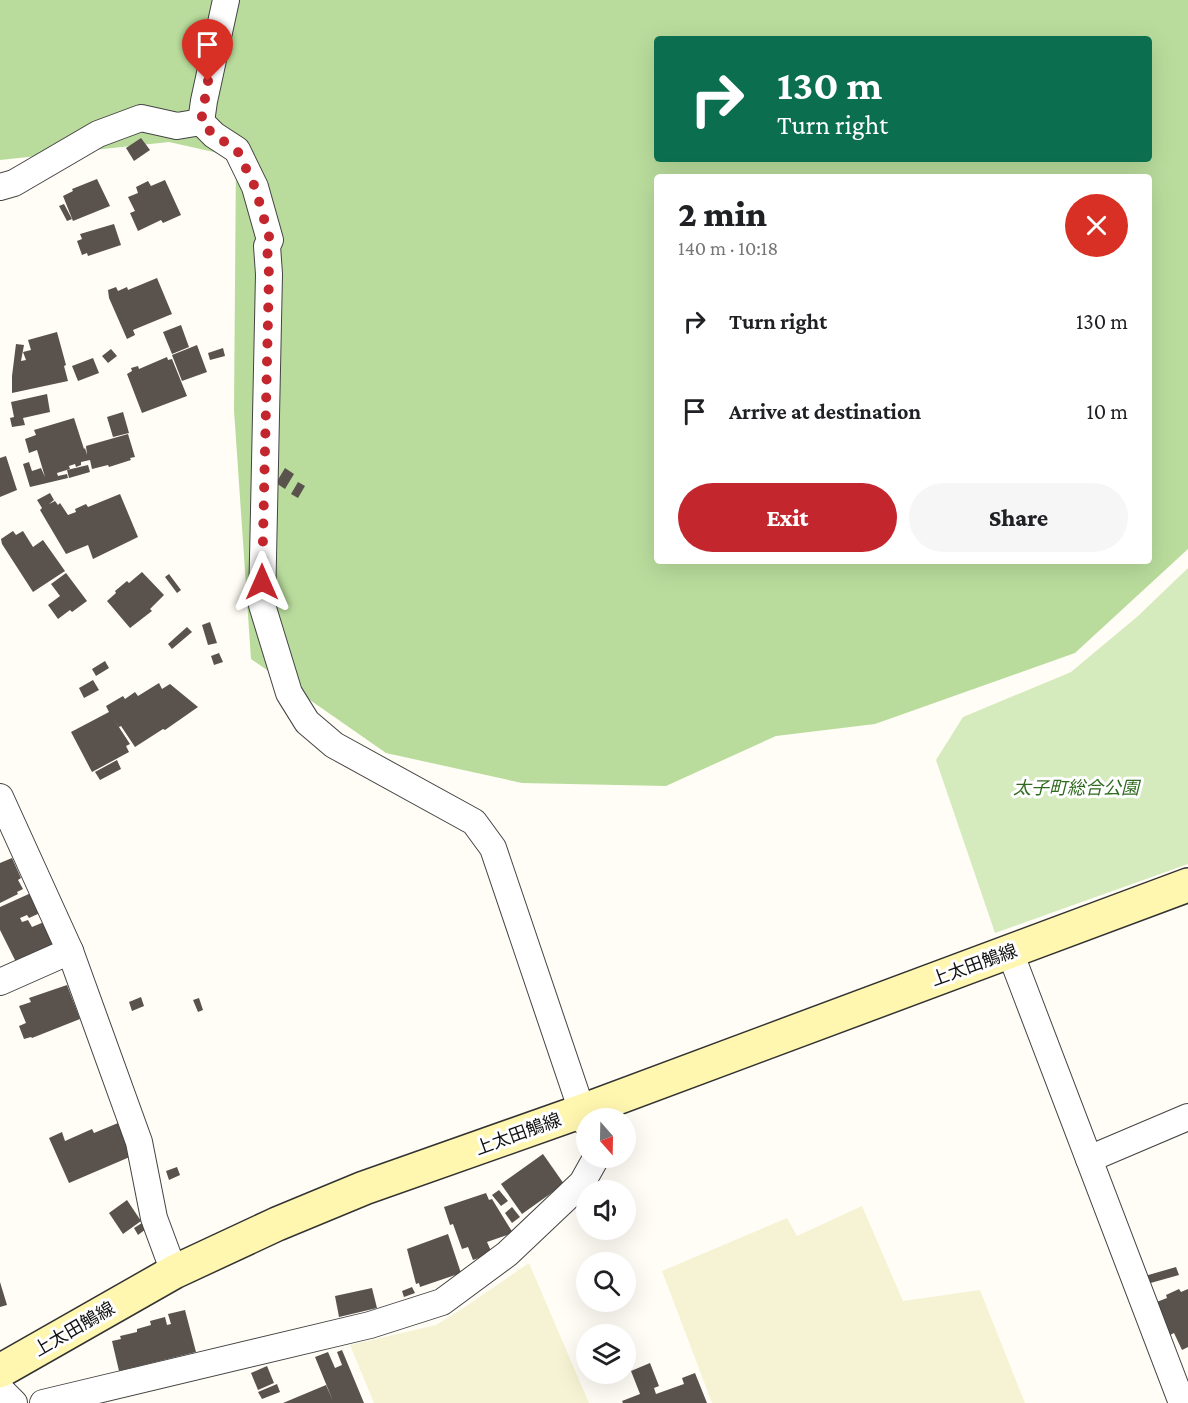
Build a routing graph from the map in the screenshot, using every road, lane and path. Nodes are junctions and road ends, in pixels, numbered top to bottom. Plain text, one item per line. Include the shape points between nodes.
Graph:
1 (226, 0) edge
2 (201, 122) junction
3 (0, 187) edge
4 (0, 798) edge
5 (1188, 885) edge
6 (70, 951) junction
7 (1010, 952) junction
8 (0, 982) edge
9 (581, 1108) edge
10 (607, 1108) edge
11 (1188, 1117) edge
12 (576, 1120) edge
13 (1089, 1159) junction
14 (590, 1168) edge
15 (174, 1272) junction
16 (0, 1371) edge
17 (0, 1389) edge
18 (14, 1403) edge
19 (43, 1403) edge
20 (1182, 1403) edge

1 - 2 street
2 - 3 street via 177,126 141,118 98,134 14,183
2 - 9 street via 237,150 255,187 270,240 262,605 289,693 307,722 333,745 474,822 494,848
4 - 6 street
5 - 7 main road, 上太田鵤線
6 - 8 street
6 - 15 street via 139,1142 154,1218
7 - 10 main road, 上太田鵤線
7 - 13 street
11 - 13 street
12 - 15 main road, 上太田鵤線 via 364,1188
13 - 20 street
14 - 19 street via 582,1183 507,1254 442,1302 370,1324
15 - 16 main road, 上太田鵤線
17 - 18 street

